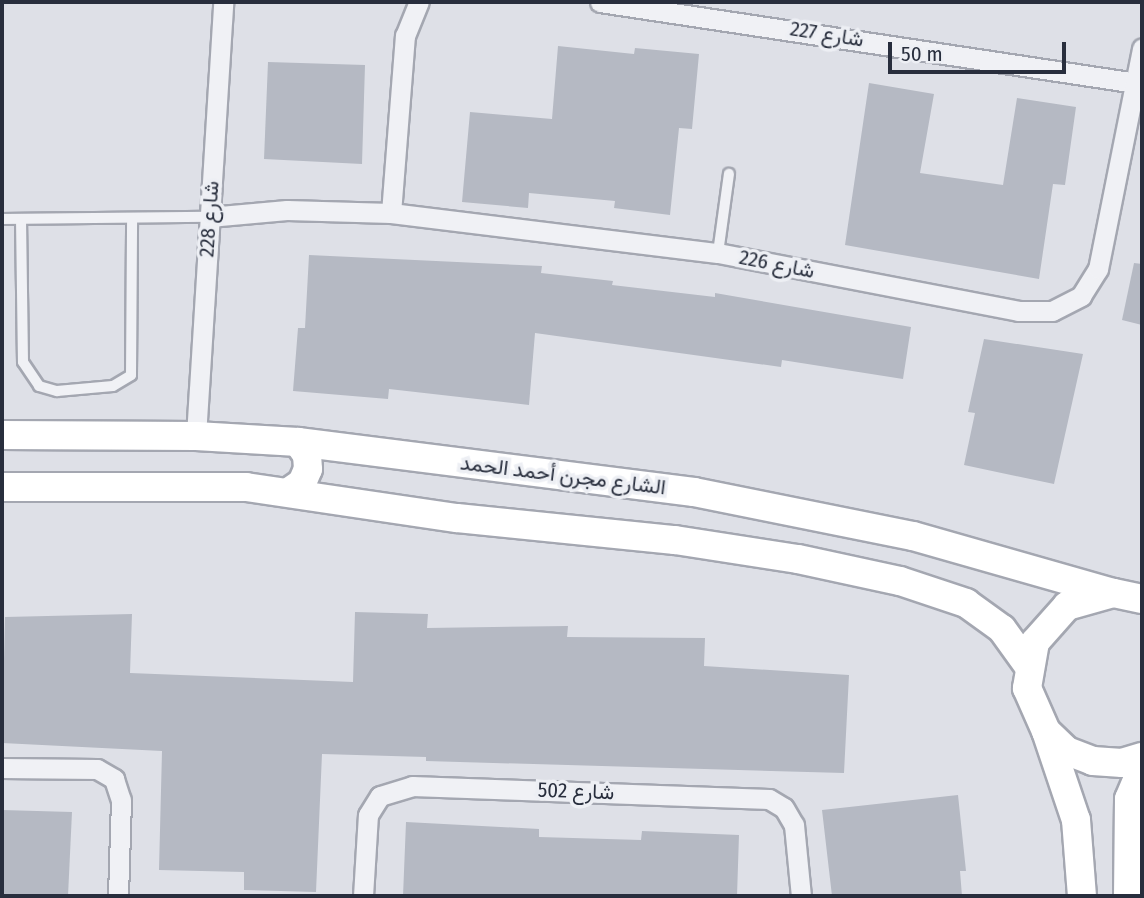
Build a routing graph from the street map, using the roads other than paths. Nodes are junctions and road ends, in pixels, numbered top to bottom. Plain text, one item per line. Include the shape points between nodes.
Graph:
1 (223, 2) edge
2 (419, 2) edge
3 (600, 2) edge
4 (1142, 48) edge
5 (1136, 83) junction
6 (729, 174) dead end
7 (391, 213) junction
8 (209, 217) junction
9 (132, 218) junction
10 (2, 219) edge
11 (21, 219) junction
12 (718, 253) junction
13 (2, 435) edge
14 (196, 436) junction
15 (298, 442) junction
16 (2, 487) edge
17 (290, 491) junction
18 (1113, 593) junction
19 (1142, 599) edge
20 (1028, 665) junction
21 (1045, 731) junction
22 (1142, 757) edge
23 (2, 768) edge
24 (1142, 768) edge
25 (118, 896) edge
26 (363, 896) edge
27 (801, 896) edge
28 (1082, 896) edge
29 (1128, 896) edge

1 - 8 street, شارع 228
2 - 7 street via 407,21 405,36
3 - 5 street, شارع 227
4 - 5 street, شارع 226
5 - 12 street, شارع 226 via 1098,269 1086,290 1068,305 1036,313 1018,311
6 - 12 lane
7 - 8 street, شارع 226 via 287,210
7 - 12 street, شارع 226
8 - 9 lane
8 - 14 street, شارع 228
9 - 11 lane
9 - 11 lane via 131,375 113,386 57,391 39,386 23,362
10 - 11 lane
13 - 14 street, الشارع مجرن أحمد الحمد
14 - 15 street, الشارع مجرن أحمد الحمد
15 - 17 street via 309,469 302,483
15 - 18 street, الشارع مجرن أحمد الحمد via 764,504 912,536
16 - 17 street via 197,485
17 - 20 street via 457,519 675,540 859,571 966,603 1002,629
18 - 19 street, الشارع مجرن أحمد الحمد
18 - 20 street via 1078,601 1048,621
20 - 21 street via 1033,711
21 - 22 street via 1067,751 1093,761 1122,763
21 - 28 street via 1076,820
23 - 25 street via 97,769 114,779 121,800
24 - 29 street via 1129,799
26 - 27 street, شارع 502 via 368,815 380,796 412,786 769,799 784,808 794,825

